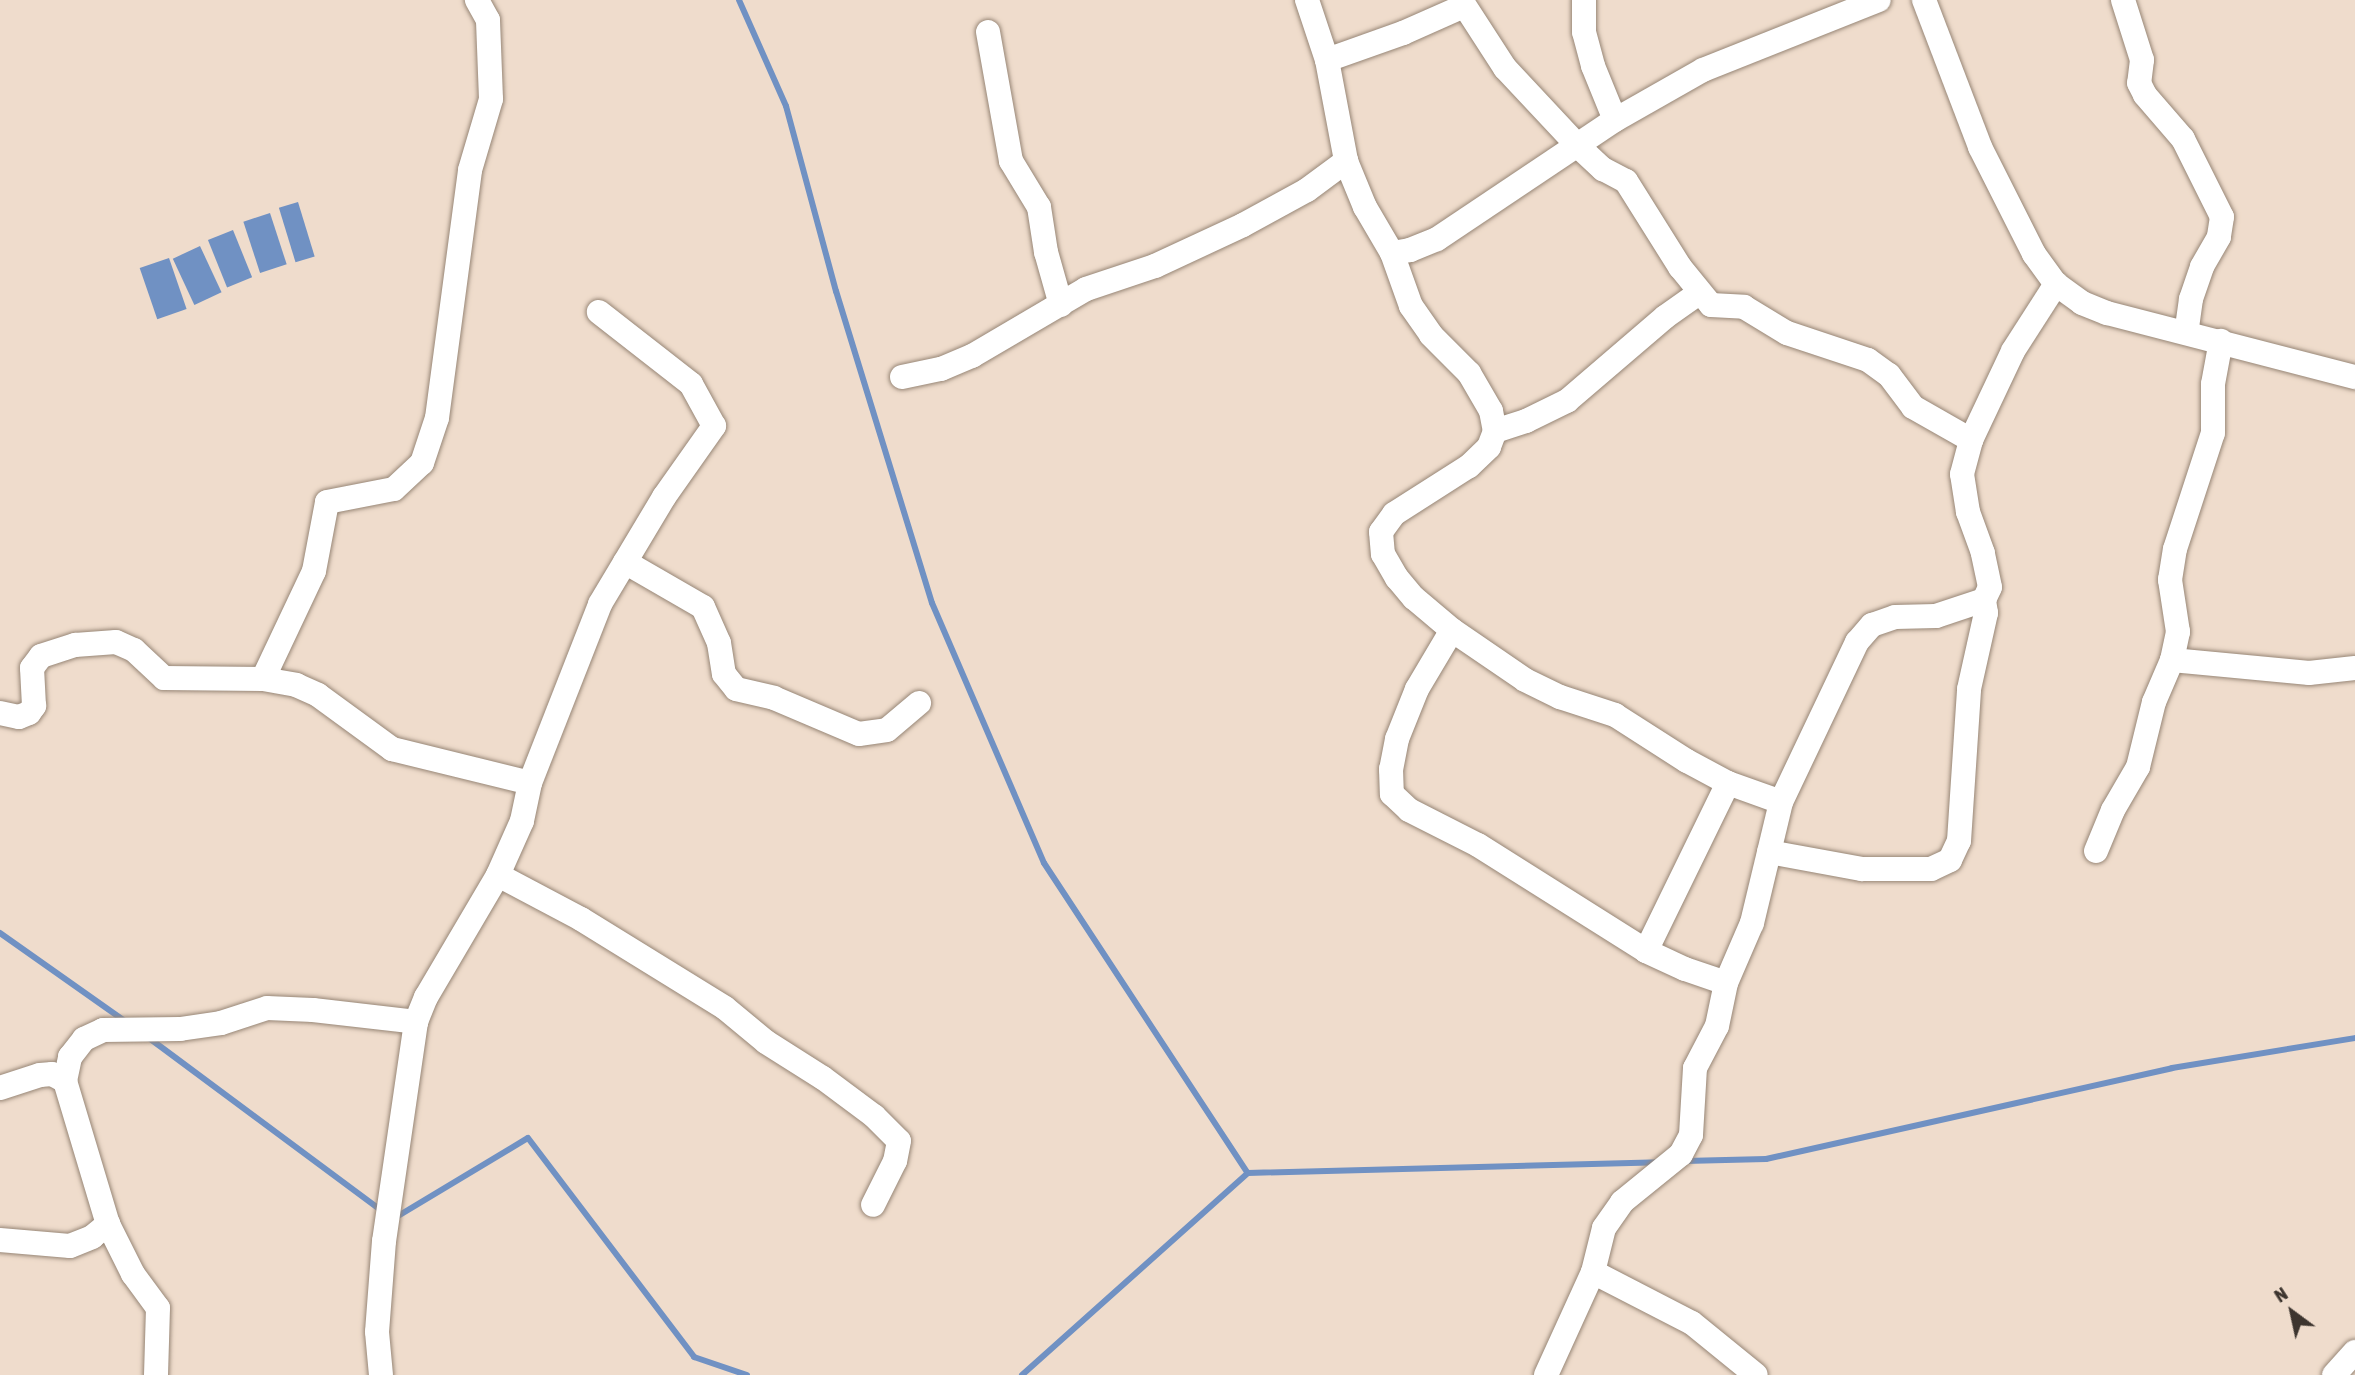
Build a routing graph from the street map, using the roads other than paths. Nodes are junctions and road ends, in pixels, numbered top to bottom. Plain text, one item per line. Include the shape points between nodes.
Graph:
1 (477, 0) edge
2 (1307, 0) edge
3 (1584, 0) edge
4 (1879, 0) edge
5 (1924, 0) edge
6 (2123, 0) edge
7 (1462, 3) edge
8 (988, 32) dead end
9 (1327, 60) junction
10 (1615, 120) junction
11 (1578, 147) junction
12 (1346, 161) junction
13 (1392, 253) junction
14 (2056, 284) junction
15 (1699, 293) junction
16 (1061, 305) junction
17 (599, 312) dead end
18 (2186, 333) junction
19 (2221, 341) junction
20 (902, 377) dead end
21 (2355, 377) edge
22 (1495, 431) junction
23 (1971, 440) junction
24 (625, 562) junction
25 (1984, 600) junction
26 (1452, 630) junction
27 (2172, 660) junction
28 (2355, 668) edge
29 (263, 679) junction
30 (919, 703) dead end
31 (0, 713) edge
32 (530, 783) junction
33 (1728, 783) junction
34 (1781, 802) junction
35 (2096, 851) dead end
36 (1769, 852) junction
37 (498, 875) junction
38 (1646, 951) junction
39 (1726, 983) junction
40 (416, 1022) junction
41 (65, 1081) junction
42 (0, 1088) edge
43 (873, 1205) dead end
44 (108, 1224) junction
45 (0, 1240) edge
46 (1593, 1272) junction
47 (2354, 1352) edge
48 (156, 1375) edge
49 (381, 1375) edge
50 (1546, 1375) edge
51 (1756, 1375) edge
52 (2334, 1375) edge

1 - 29 street via 488,20 491,99 470,170 437,418 422,463 394,489 327,502 314,571
2 - 9 street
3 - 10 street via 1584,32
4 - 10 street via 1703,70
5 - 14 street via 1980,147 2034,254
6 - 18 street via 2142,61 2140,83 2145,95 2183,139 2222,217 2219,237 2191,299
7 - 9 street via 1404,33
7 - 11 street via 1505,68
8 - 16 street via 1011,161 1039,207
9 - 12 street
10 - 11 street
11 - 13 street via 1437,239
11 - 15 street via 1603,169 1626,181
12 - 13 street via 1365,207
12 - 16 street via 1272,211 1155,266 1086,289
13 - 22 street via 1411,306 1469,373 1491,411
14 - 18 street via 2082,303 2107,313
14 - 23 street via 2013,351
15 - 22 street via 1567,401
15 - 23 street via 1711,304 1744,307 1787,332 1868,360 1889,375 1913,407
16 - 20 street via 972,356 941,369
17 - 24 street via 691,384 714,426
18 - 19 street
19 - 21 street
19 - 27 street via 2213,384 2213,433 2175,549 2170,580 2178,632
22 - 26 street via 1489,447 1469,466 1395,514 1381,533 1384,554 1397,578
23 - 25 street via 1962,474 1990,587
24 - 30 street via 702,607 719,643 724,674 736,690 774,698 859,734 887,730
24 - 32 street via 600,604
25 - 34 street via 1936,616 1895,617 1872,625 1857,642
25 - 36 street via 1986,613 1969,689 1959,841 1950,860 1931,869 1861,869
26 - 33 street via 1525,680 1615,715
26 - 38 street via 1417,689 1397,739 1392,794 1409,810 1478,845
27 - 28 street via 2309,673
27 - 35 street via 2154,702 2138,767
29 - 31 street via 164,678 134,650 116,642 75,645 41,656 36,662 32,668 34,706 29,713 19,717
29 - 32 street via 318,695 392,749
32 - 37 street via 522,821
33 - 34 street
33 - 38 street
34 - 36 street
36 - 39 street via 1752,923
37 - 40 street
37 - 43 street via 581,919 724,1008 874,1116 899,1141 895,1161
38 - 39 street
39 - 46 street via 1717,1026 1695,1068 1686,1144 1622,1202 1605,1228
40 - 41 street via 267,1008 221,1023 180,1029 103,1030 84,1039 71,1057
40 - 49 street via 384,1241 377,1332
41 - 42 street via 40,1074
41 - 44 street
44 - 45 street via 70,1246
44 - 48 street via 133,1274 158,1308
46 - 50 street
46 - 51 street via 1692,1323
47 - 52 street

